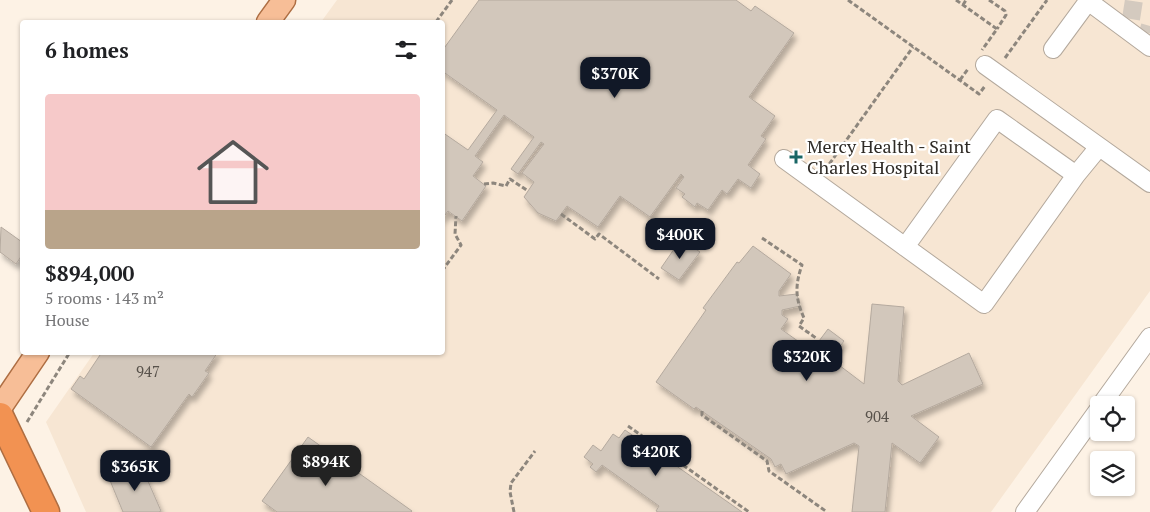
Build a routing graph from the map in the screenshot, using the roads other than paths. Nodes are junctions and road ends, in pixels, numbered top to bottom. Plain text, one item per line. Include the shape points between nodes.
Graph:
1 (284, 0) edge
2 (1088, 0) edge
3 (269, 20) edge
4 (1148, 42) edge
5 (1053, 49) dead end
6 (979, 61) road end
7 (1099, 147) junction
8 (784, 159) dead end
9 (1076, 175) junction
10 (1150, 182) edge
11 (905, 247) junction
12 (1150, 337) edge
13 (36, 355) edge
14 (1107, 396) edge
15 (0, 408) edge
16 (0, 416) edge
17 (1090, 422) edge
18 (46, 512) edge
19 (1025, 512) edge

1 - 3 main road
2 - 4 street via 1130,25
2 - 5 street
6 - 7 street
7 - 9 street
7 - 10 street
8 - 11 street
9 - 11 street via 997,119
9 - 11 street via 984,304
12 - 14 street
13 - 15 main road
16 - 18 highway
17 - 19 street

